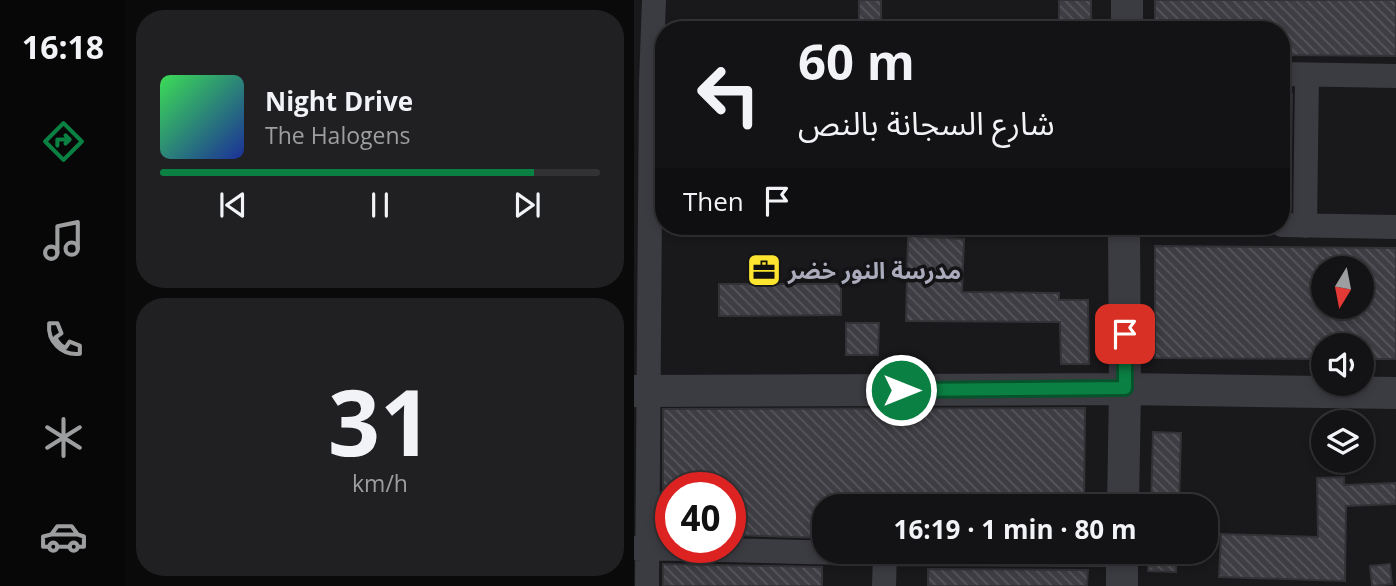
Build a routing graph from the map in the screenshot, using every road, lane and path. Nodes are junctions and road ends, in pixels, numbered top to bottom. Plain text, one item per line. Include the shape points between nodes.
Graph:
1 (654, 0) edge
2 (1127, 0) edge
3 (1127, 21) edge
4 (1290, 74) edge
5 (1307, 75) junction
6 (1396, 76) edge
7 (643, 82) edge
8 (642, 224) edge
9 (1293, 225) edge
10 (1396, 227) edge
11 (1125, 235) edge
12 (1125, 388) junction
13 (642, 392) edge
14 (1396, 393) edge
15 (1123, 494) edge
16 (641, 548) edge
17 (812, 552) edge
18 (885, 564) edge
19 (1122, 564) edge
20 (647, 586) edge
21 (884, 586) edge
22 (1122, 586) edge

1 - 7 street
2 - 3 street
4 - 5 street
5 - 6 street
5 - 9 street
7 - 8 street
8 - 13 street
9 - 10 street
11 - 12 street
12 - 13 street
12 - 14 street
12 - 15 street
13 - 16 street
16 - 17 street
16 - 20 street
18 - 21 street
19 - 22 street

